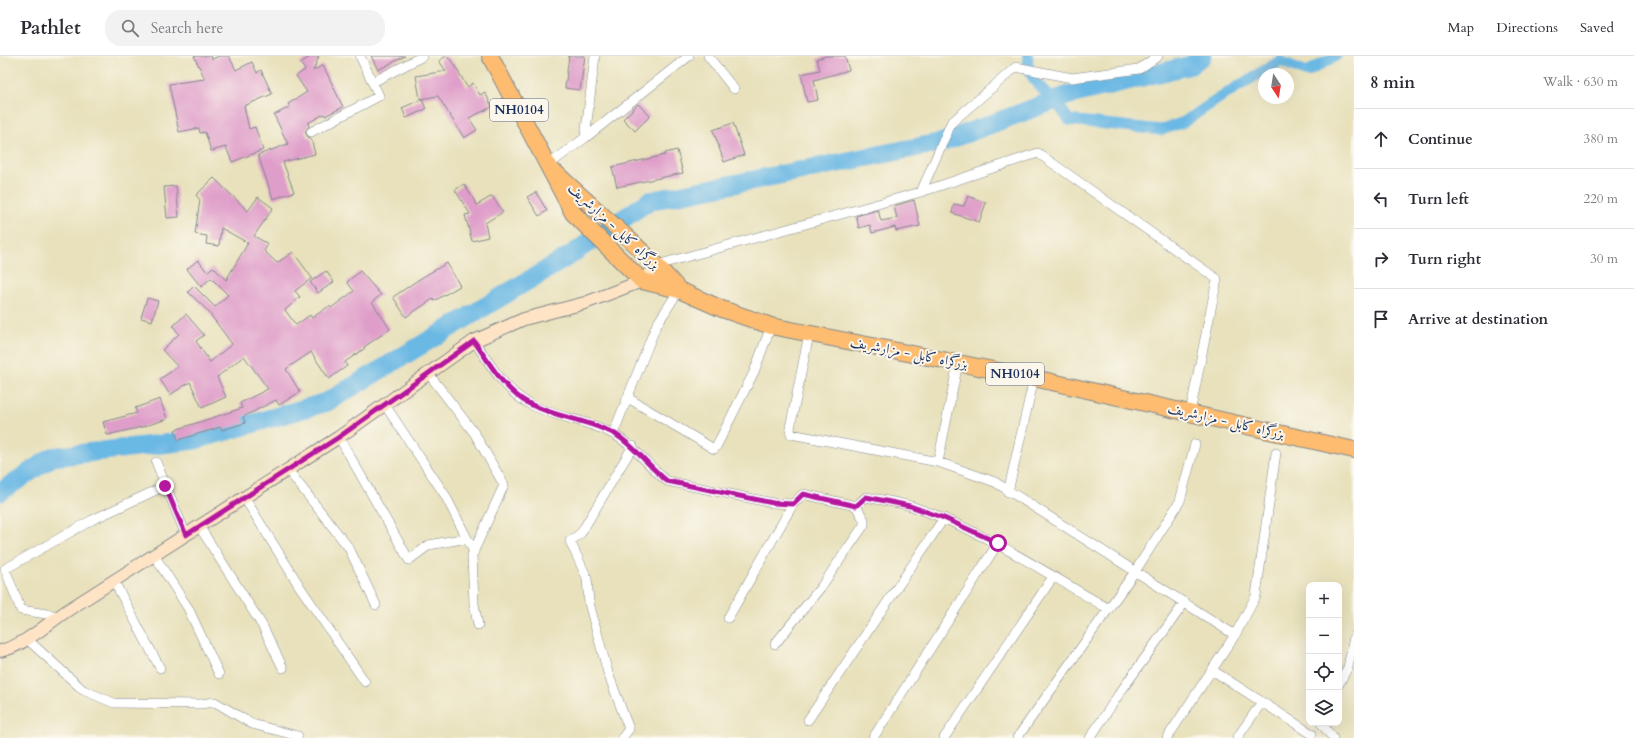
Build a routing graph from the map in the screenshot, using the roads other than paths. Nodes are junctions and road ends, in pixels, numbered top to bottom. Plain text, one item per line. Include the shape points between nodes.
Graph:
1 (360, 56) edge
2 (423, 56) edge
3 (490, 56) edge
4 (595, 56) edge
5 (688, 56) edge
6 (708, 56) edge
7 (1158, 56) edge
8 (373, 82) junction
9 (734, 89) dead end
10 (311, 132) dead end
11 (584, 138) junction
12 (548, 165) junction
13 (921, 192) junction
14 (657, 265) junction
15 (636, 276) junction
16 (679, 290) junction
17 (772, 326) junction
18 (809, 334) junction
19 (474, 341) junction
20 (958, 363) junction
21 (428, 373) junction
22 (1034, 378) junction
23 (628, 398) junction
24 (385, 405) junction
25 (1190, 413) junction
26 (613, 434) junction
27 (339, 437) junction
28 (1195, 444) dead end
29 (633, 446) junction
30 (1354, 450) edge
31 (1276, 453) dead end
32 (156, 462) dead end
33 (938, 462) junction
34 (288, 470) junction
35 (165, 486) junction
36 (1008, 492) junction
37 (244, 497) junction
38 (793, 504) junction
39 (856, 506) junction
40 (944, 518) junction
41 (199, 526) junction
42 (186, 535) junction
43 (468, 538) junction
44 (998, 543) junction
45 (474, 552) junction
46 (154, 555) junction
47 (1136, 570) junction
48 (1053, 577) junction
49 (114, 581) junction
50 (1185, 602) junction
51 (376, 606) dead end
52 (1109, 609) junction
53 (59, 616) junction
54 (728, 618) dead end
55 (478, 625) dead end
56 (1235, 635) junction
57 (1354, 637) edge
58 (27, 638) junction
59 (775, 644) dead end
60 (3, 650) edge
61 (160, 668) dead end
62 (283, 668) dead end
63 (1212, 670) junction
64 (219, 674) dead end
65 (1342, 678) edge
66 (365, 682) dead end
67 (1262, 702) junction
68 (808, 720) dead end
69 (1316, 726) edge
70 (1323, 726) edge
71 (298, 736) dead end
72 (1311, 736) edge
73 (622, 738) edge
74 (873, 738) edge
75 (944, 738) edge
76 (1017, 738) edge
77 (1090, 738) edge
78 (1166, 738) edge
79 (1237, 738) edge
80 (1333, 738) edge

1 - 8 street
2 - 8 street
3 - 12 highway, بزرگراه کابل - مزارشریف / NH0104
4 - 11 street
5 - 11 street
6 - 9 street
7 - 13 street via 1139,69 1072,78 1016,67 951,123
8 - 10 street via 379,96
11 - 12 street
12 - 14 highway, بزرگراه کابل - مزارشریف / NH0104
12 - 15 highway, بزرگراه کابل - مزارشریف / NH0104 via 573,213
13 - 14 street
13 - 25 street via 1038,153 1217,279
14 - 15 street
14 - 16 highway, بزرگراه کابل - مزارشریف / NH0104
15 - 16 highway, بزرگراه کابل - مزارشریف / NH0104
15 - 19 street via 585,303 524,319
16 - 17 highway, بزرگراه کابل - مزارشریف / NH0104 via 722,309
16 - 23 street via 656,326
17 - 18 highway, بزرگراه کابل - مزارشریف / NH0104
17 - 23 street via 754,372 716,448
18 - 20 highway, بزرگراه کابل - مزارشریف / NH0104
18 - 33 street via 790,428 791,434
19 - 21 street
19 - 26 street via 506,386 528,403
20 - 22 highway, بزرگراه کابل - مزارشریف / NH0104
20 - 33 street
21 - 24 street
21 - 45 street via 475,434 504,485
22 - 25 highway, بزرگراه کابل - مزارشریف / NH0104
22 - 36 street
23 - 26 street
24 - 27 street
24 - 43 street via 445,495
25 - 30 highway, بزرگراه کابل - مزارشریف / NH0104
26 - 29 street
27 - 34 street
27 - 43 street via 409,560 429,545
28 - 47 street via 1180,501
29 - 38 street via 655,472 667,481 773,503
29 - 73 street via 581,533 570,541 587,578 591,610 608,674 629,729
31 - 56 street via 1256,596
32 - 35 street
33 - 36 street via 995,482
34 - 37 street
34 - 51 street via 349,548
35 - 42 street
35 - 53 street via 92,520 5,569 21,610
36 - 47 street
37 - 41 street
37 - 66 street via 300,587
38 - 39 street via 803,494
38 - 54 street
39 - 40 street via 866,497 910,506
39 - 59 street via 864,525 821,587
40 - 44 street
40 - 68 street
41 - 42 street
41 - 62 street via 262,625
42 - 46 street
43 - 45 street
44 - 48 street
44 - 74 street
45 - 55 street via 474,604
46 - 49 street
46 - 64 street via 188,608
47 - 50 street
47 - 52 street
48 - 52 street
48 - 75 street
49 - 53 street
49 - 61 street
50 - 56 street
50 - 77 street
52 - 76 street
53 - 58 street
56 - 63 street
57 - 65 street via 1348,667
58 - 60 street
58 - 71 street via 83,690 114,703 215,702 252,724
63 - 67 street
63 - 78 street
67 - 72 street
67 - 79 street
69 - 72 street
70 - 80 street

